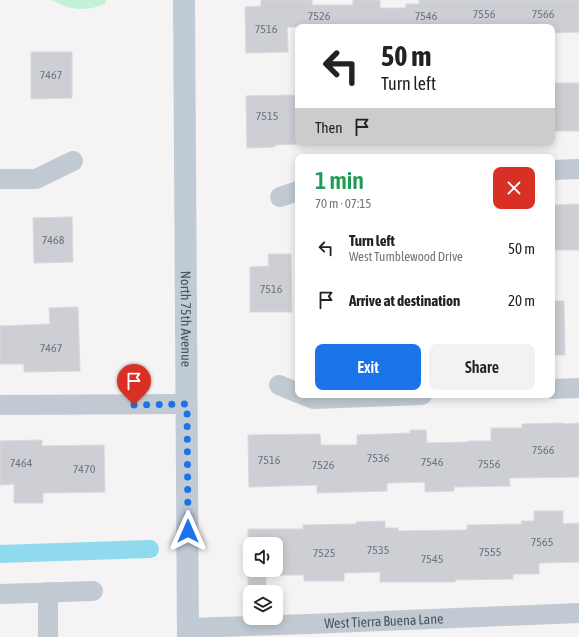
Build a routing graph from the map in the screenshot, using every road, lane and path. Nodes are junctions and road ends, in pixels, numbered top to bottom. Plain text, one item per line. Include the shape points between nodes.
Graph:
1 (184, 0) edge
2 (73, 161) dead end
3 (579, 169) edge
4 (555, 170) edge
5 (0, 179) edge
6 (279, 385) dead end
7 (579, 388) edge
8 (555, 390) edge
9 (295, 392) edge
10 (311, 398) edge
11 (341, 398) edge
12 (187, 404) junction
13 (0, 405) edge
14 (93, 591) dead end
15 (48, 592) junction
16 (0, 594) edge
17 (579, 613) edge
18 (188, 632) edge
19 (48, 637) edge

1 - 12 main road, North 75th Avenue
2 - 5 street via 36,179
3 - 4 street
6 - 9 street
7 - 8 street
10 - 11 street
12 - 13 street
12 - 18 main road, North 75th Avenue
14 - 15 street
15 - 16 street
15 - 19 street
17 - 18 street, West Tierra Buena Lane via 309,624

